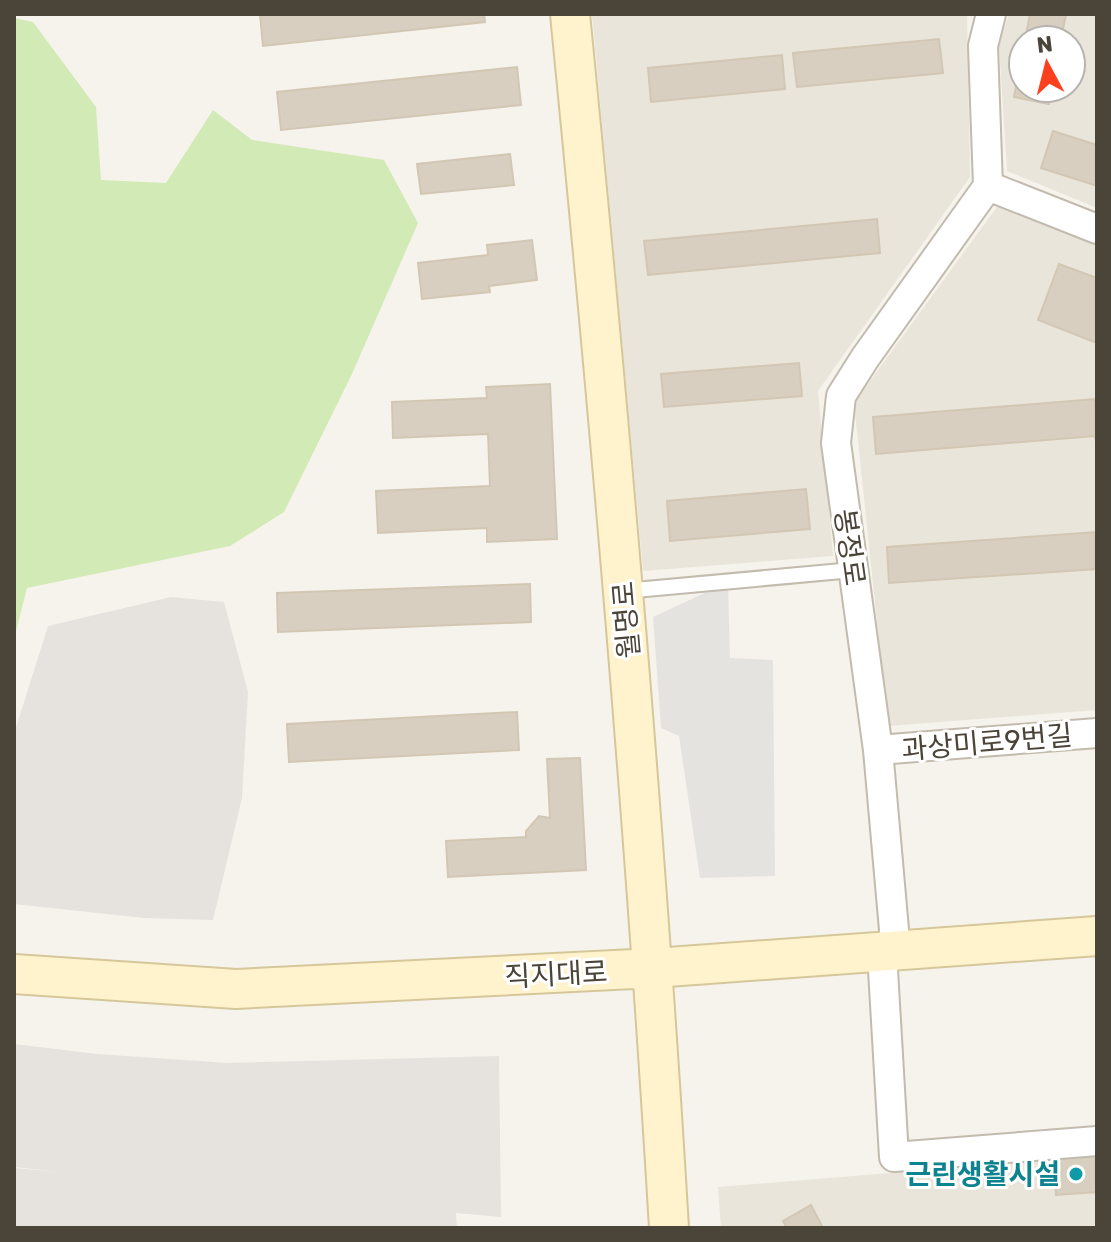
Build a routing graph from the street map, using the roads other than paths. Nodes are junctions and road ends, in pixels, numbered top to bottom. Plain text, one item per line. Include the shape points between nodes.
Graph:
1 (570, 14) edge
2 (991, 14) edge
3 (988, 186) junction
4 (1097, 229) edge
5 (853, 570) junction
6 (623, 591) junction
7 (1097, 733) edge
8 (878, 750) junction
9 (1097, 936) edge
10 (889, 952) junction
11 (654, 968) junction
12 (14, 974) edge
13 (1097, 1141) edge
14 (669, 1228) edge

1 - 6 street, 월명로
2 - 3 street via 983,46
3 - 4 street
3 - 5 street, 봉정로 via 841,396 836,443
5 - 6 lane
5 - 8 street, 봉정로
6 - 11 street, 월명로
7 - 8 street, 과상미로9번길
8 - 10 street, 봉정로
9 - 10 street, 직지대로
10 - 11 street, 직지대로
10 - 13 street, 봉정로 via 894,1157
11 - 12 street, 직지대로 via 236,989
11 - 14 street, 월명로

